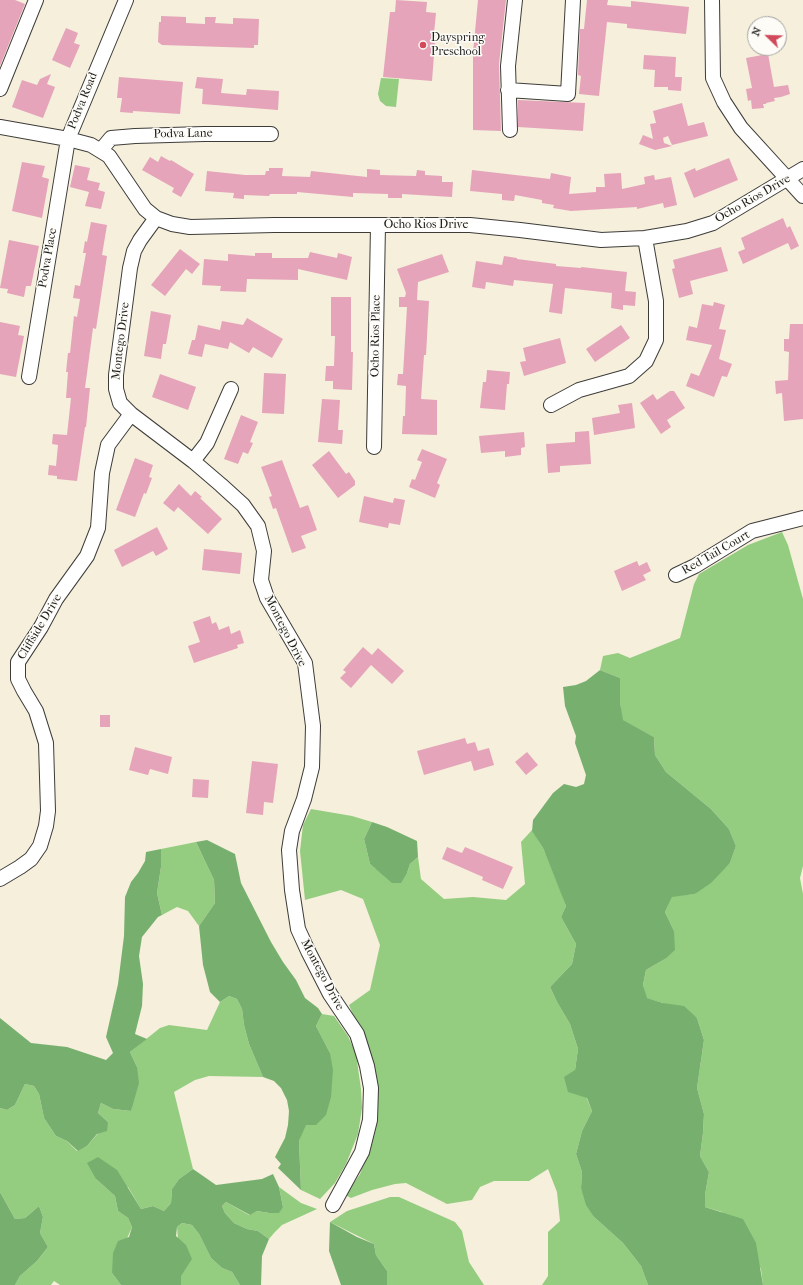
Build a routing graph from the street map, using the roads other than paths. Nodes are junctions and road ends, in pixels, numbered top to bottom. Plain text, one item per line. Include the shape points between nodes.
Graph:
1 (36, 0) edge
2 (126, 0) edge
3 (515, 0) edge
4 (573, 0) edge
5 (712, 0) edge
6 (0, 89) edge
7 (508, 90) junction
8 (0, 127) edge
9 (510, 130) dead end
10 (271, 134) dead end
11 (68, 139) junction
12 (101, 150) junction
13 (803, 169) edge
14 (788, 179) junction
15 (803, 196) edge
16 (156, 218) junction
17 (378, 225) junction
18 (645, 238) junction
19 (29, 377) dead end
20 (231, 389) dead end
21 (551, 405) dead end
22 (131, 414) junction
23 (374, 447) dead end
24 (193, 461) junction
25 (803, 518) edge
26 (676, 575) dead end
27 (0, 879) edge
28 (333, 1205) dead end

1 - 6 street
2 - 11 street, Podva Road
3 - 7 street
4 - 7 street via 568,94
5 - 14 street via 713,78 724,102 741,128
7 - 9 street
8 - 11 street, Podva Road
10 - 12 street, Podva Lane via 111,138
11 - 12 street, Ocho Rios Drive
11 - 19 street, Podva Place
12 - 16 street, Ocho Rios Drive via 109,156 145,209
13 - 14 street, Ocho Rios Drive
14 - 15 street
14 - 18 street, Ocho Rios Drive via 713,223
16 - 17 street, Ocho Rios Drive via 172,224 190,226
16 - 22 street, Montego Drive via 134,251 116,375 120,403
17 - 18 street, Ocho Rios Drive via 470,225 601,240
17 - 23 street, Ocho Rios Place
18 - 21 street via 656,301 656,340 646,361 629,376 579,390
20 - 24 street via 207,443
22 - 24 street, Montego Drive
22 - 27 street, Cliffside Drive via 108,445 102,473 98,528 87,556 56,599 18,662 18,679 36,711 46,743 48,811 40,846 31,859
24 - 28 street, Montego Drive via 243,505 258,526 264,551 261,580 267,598 305,663 313,726 312,767 304,799 292,830 289,850 298,930 330,994 357,1034 371,1088 370,1120 362,1152
25 - 26 street, Red Tail Court via 752,532

